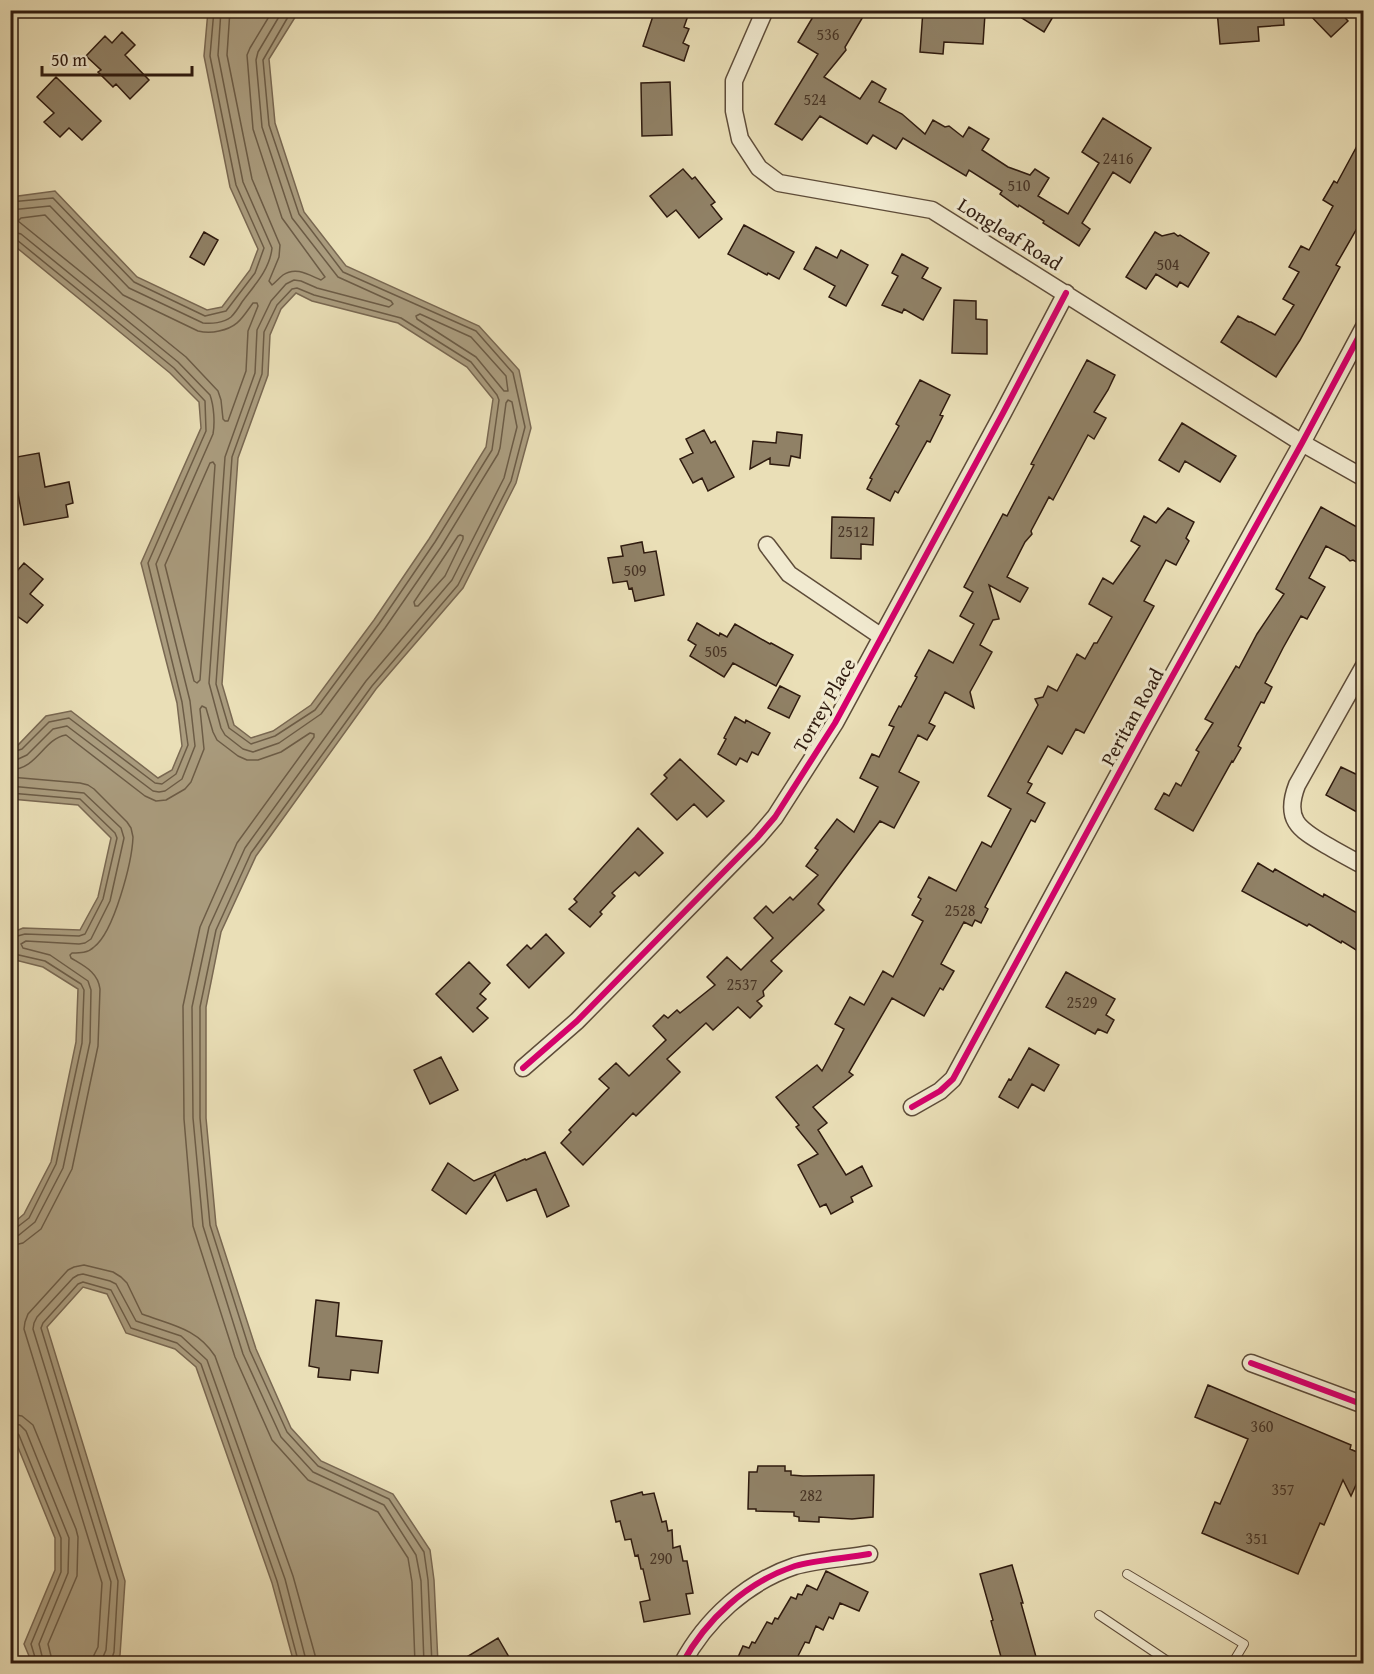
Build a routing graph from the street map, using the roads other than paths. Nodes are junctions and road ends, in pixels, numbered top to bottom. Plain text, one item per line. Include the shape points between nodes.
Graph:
1 (765, 10) edge
2 (1066, 293) junction
3 (1364, 327) edge
4 (1302, 443) junction
5 (1364, 478) edge
6 (767, 545) dead end
7 (882, 637) junction
8 (1364, 666) edge
9 (1364, 866) edge
10 (523, 1068) dead end
11 (912, 1107) dead end
12 (1251, 1363) dead end
13 (1364, 1405) edge
14 (869, 1554) dead end
15 (1126, 1574) dead end
16 (1099, 1616) dead end
17 (682, 1664) edge
18 (1172, 1664) edge
19 (1232, 1664) edge

1 - 2 street, Longleaf Road via 734,81 734,111 740,139 759,168 779,183 932,210
2 - 4 street, Longleaf Road
2 - 7 street, Torrey Place
3 - 4 street, Peritan Road
4 - 5 street, Longleaf Road
4 - 11 street, Peritan Road via 953,1079
6 - 7 street via 789,574
7 - 10 street, Torrey Place via 835,723 775,818 577,1020
8 - 9 street via 1292,798 1292,811 1305,833
12 - 13 street
14 - 17 street via 798,1565 752,1587 707,1626
15 - 19 lane via 1244,1644
16 - 18 lane

